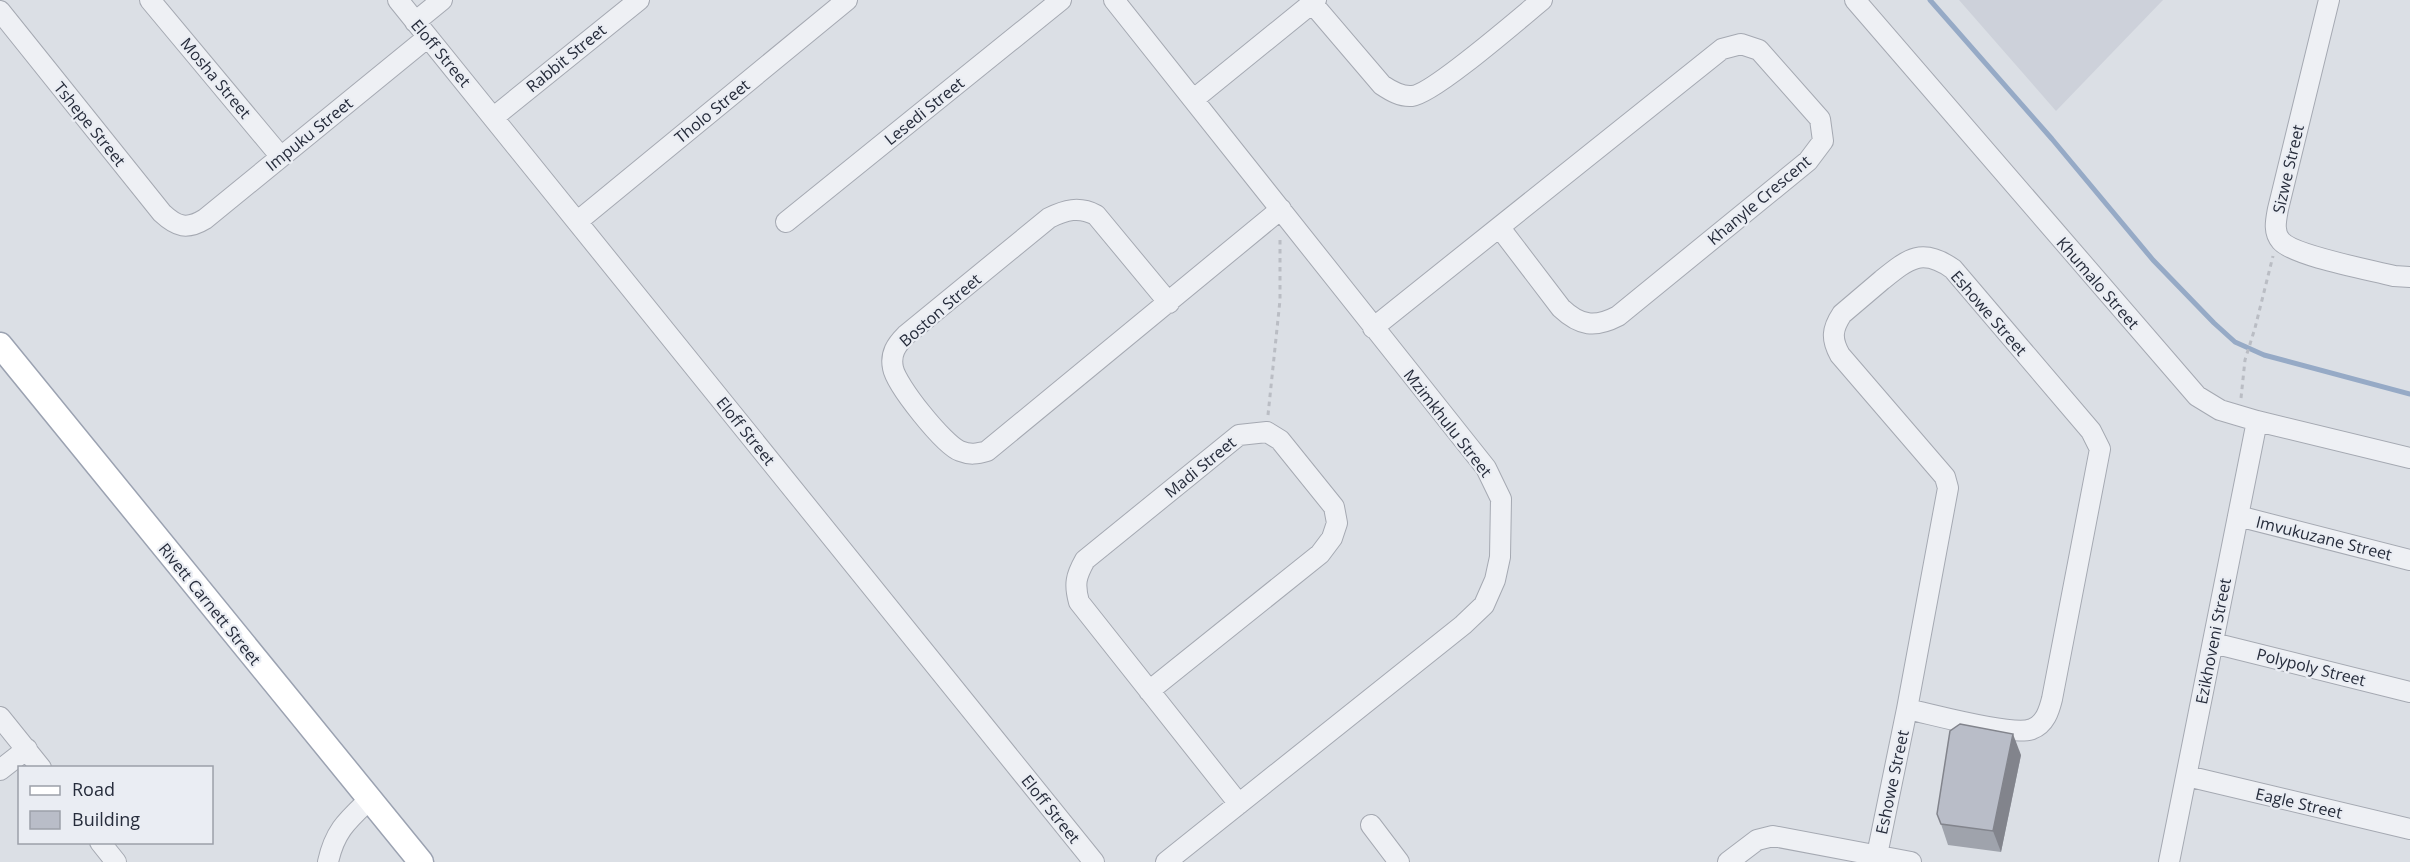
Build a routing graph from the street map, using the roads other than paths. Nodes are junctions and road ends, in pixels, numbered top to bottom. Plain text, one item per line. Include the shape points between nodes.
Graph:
1 (150, 0) edge
2 (398, 0) edge
3 (442, 0) edge
4 (639, 0) edge
5 (847, 0) edge
6 (1114, 0) edge
7 (1542, 0) edge
8 (1855, 0) edge
9 (2329, 0) edge
10 (1314, 1) edge
11 (1050, 3) edge
12 (0, 11) edge
13 (422, 30) junction
14 (1194, 99) junction
15 (494, 117) junction
16 (281, 157) junction
17 (1281, 209) junction
18 (578, 221) junction
19 (786, 222) dead end
20 (188, 227) joint
21 (1500, 228) junction
22 (2410, 277) edge
23 (1169, 303) junction
24 (1372, 327) junction
25 (0, 345) edge
26 (2248, 418) junction
27 (2410, 458) edge
28 (2238, 516) junction
29 (2410, 560) edge
30 (2213, 643) junction
31 (1149, 690) junction
32 (2410, 692) edge
33 (1907, 709) junction
34 (0, 717) edge
35 (27, 749) junction
36 (40, 766) edge
37 (0, 770) edge
38 (2187, 776) junction
39 (371, 798) junction
40 (1239, 804) junction
41 (1371, 825) dead end
42 (2410, 829) edge
43 (101, 844) edge
44 (1877, 855) junction
45 (116, 862) edge
46 (328, 862) edge
47 (421, 862) edge
48 (1094, 862) edge
49 (1166, 862) edge
50 (1399, 862) edge
51 (1728, 862) edge
52 (1911, 862) edge
53 (2169, 862) edge

1 - 16 street, Mosha Street
2 - 13 street, Eloff Street
3 - 13 street, Impuku Street
4 - 15 street, Rabbit Street
5 - 18 street, Tholo Street
6 - 14 street, Mzimkhulu Street
7 - 10 street via 1435,86 1412,96 1382,85
8 - 26 street, Khumalo Street via 2181,379 2197,396 2220,410
9 - 22 street, Sizwe Street via 2278,209 2276,232 2284,243 2299,251
10 - 14 street
11 - 19 street, Lesedi Street
12 - 20 street, Tshepe Street via 162,213 171,222
13 - 15 street, Eloff Street
13 - 16 street, Impuku Street
14 - 17 street, Mzimkhulu Street
15 - 18 street, Eloff Street
16 - 20 street, Impuku Street via 205,219
17 - 23 street, Boston Street
17 - 24 street, Mzimkhulu Street
18 - 48 street, Eloff Street
21 - 21 street, Khanyle Crescent via 1712,55 1731,45 1759,50 1820,119 1823,141 1808,161 1609,321 1597,324 1572,319
21 - 24 street, Khanyle Crescent
23 - 23 street, Boston Street via 995,446 978,454 969,454 947,443 893,370 897,343 1049,218 1066,210 1096,215
24 - 40 street, Mzimkhulu Street via 1494,483 1501,499 1502,521 1495,580 1484,605 1463,625
25 - 39 main road, Rivett Carnett Street
26 - 27 street, Khumalo Street
26 - 28 street, Ezikhoveni Street
28 - 29 street, Imvukuzane Street
28 - 30 street, Ezikhoveni Street
30 - 32 street, Polypoly Street
30 - 38 street, Ezikhoveni Street
31 - 31 street, Madi Street via 1079,602 1075,576 1086,560 1239,435 1267,432 1280,440 1334,507 1337,523 1332,538 1320,554
31 - 40 street, Madi Street
33 - 33 street, Eshowe Street via 1947,482 1840,355 1833,335 1842,314 1903,263 1921,257 1942,261 1953,270 2091,431 2100,449 2052,699 2044,720 2032,730 2012,731
33 - 44 street, Eshowe Street
34 - 35 street
35 - 36 street
35 - 37 street
38 - 42 street, Eagle Street
38 - 53 street, Ezikhoveni Street
39 - 46 street via 342,826
39 - 47 main road, Rivett Carnett Street
40 - 49 street, Mzimkhulu Street
41 - 50 street
43 - 45 street
44 - 51 street via 1773,836 1757,840
44 - 52 street

